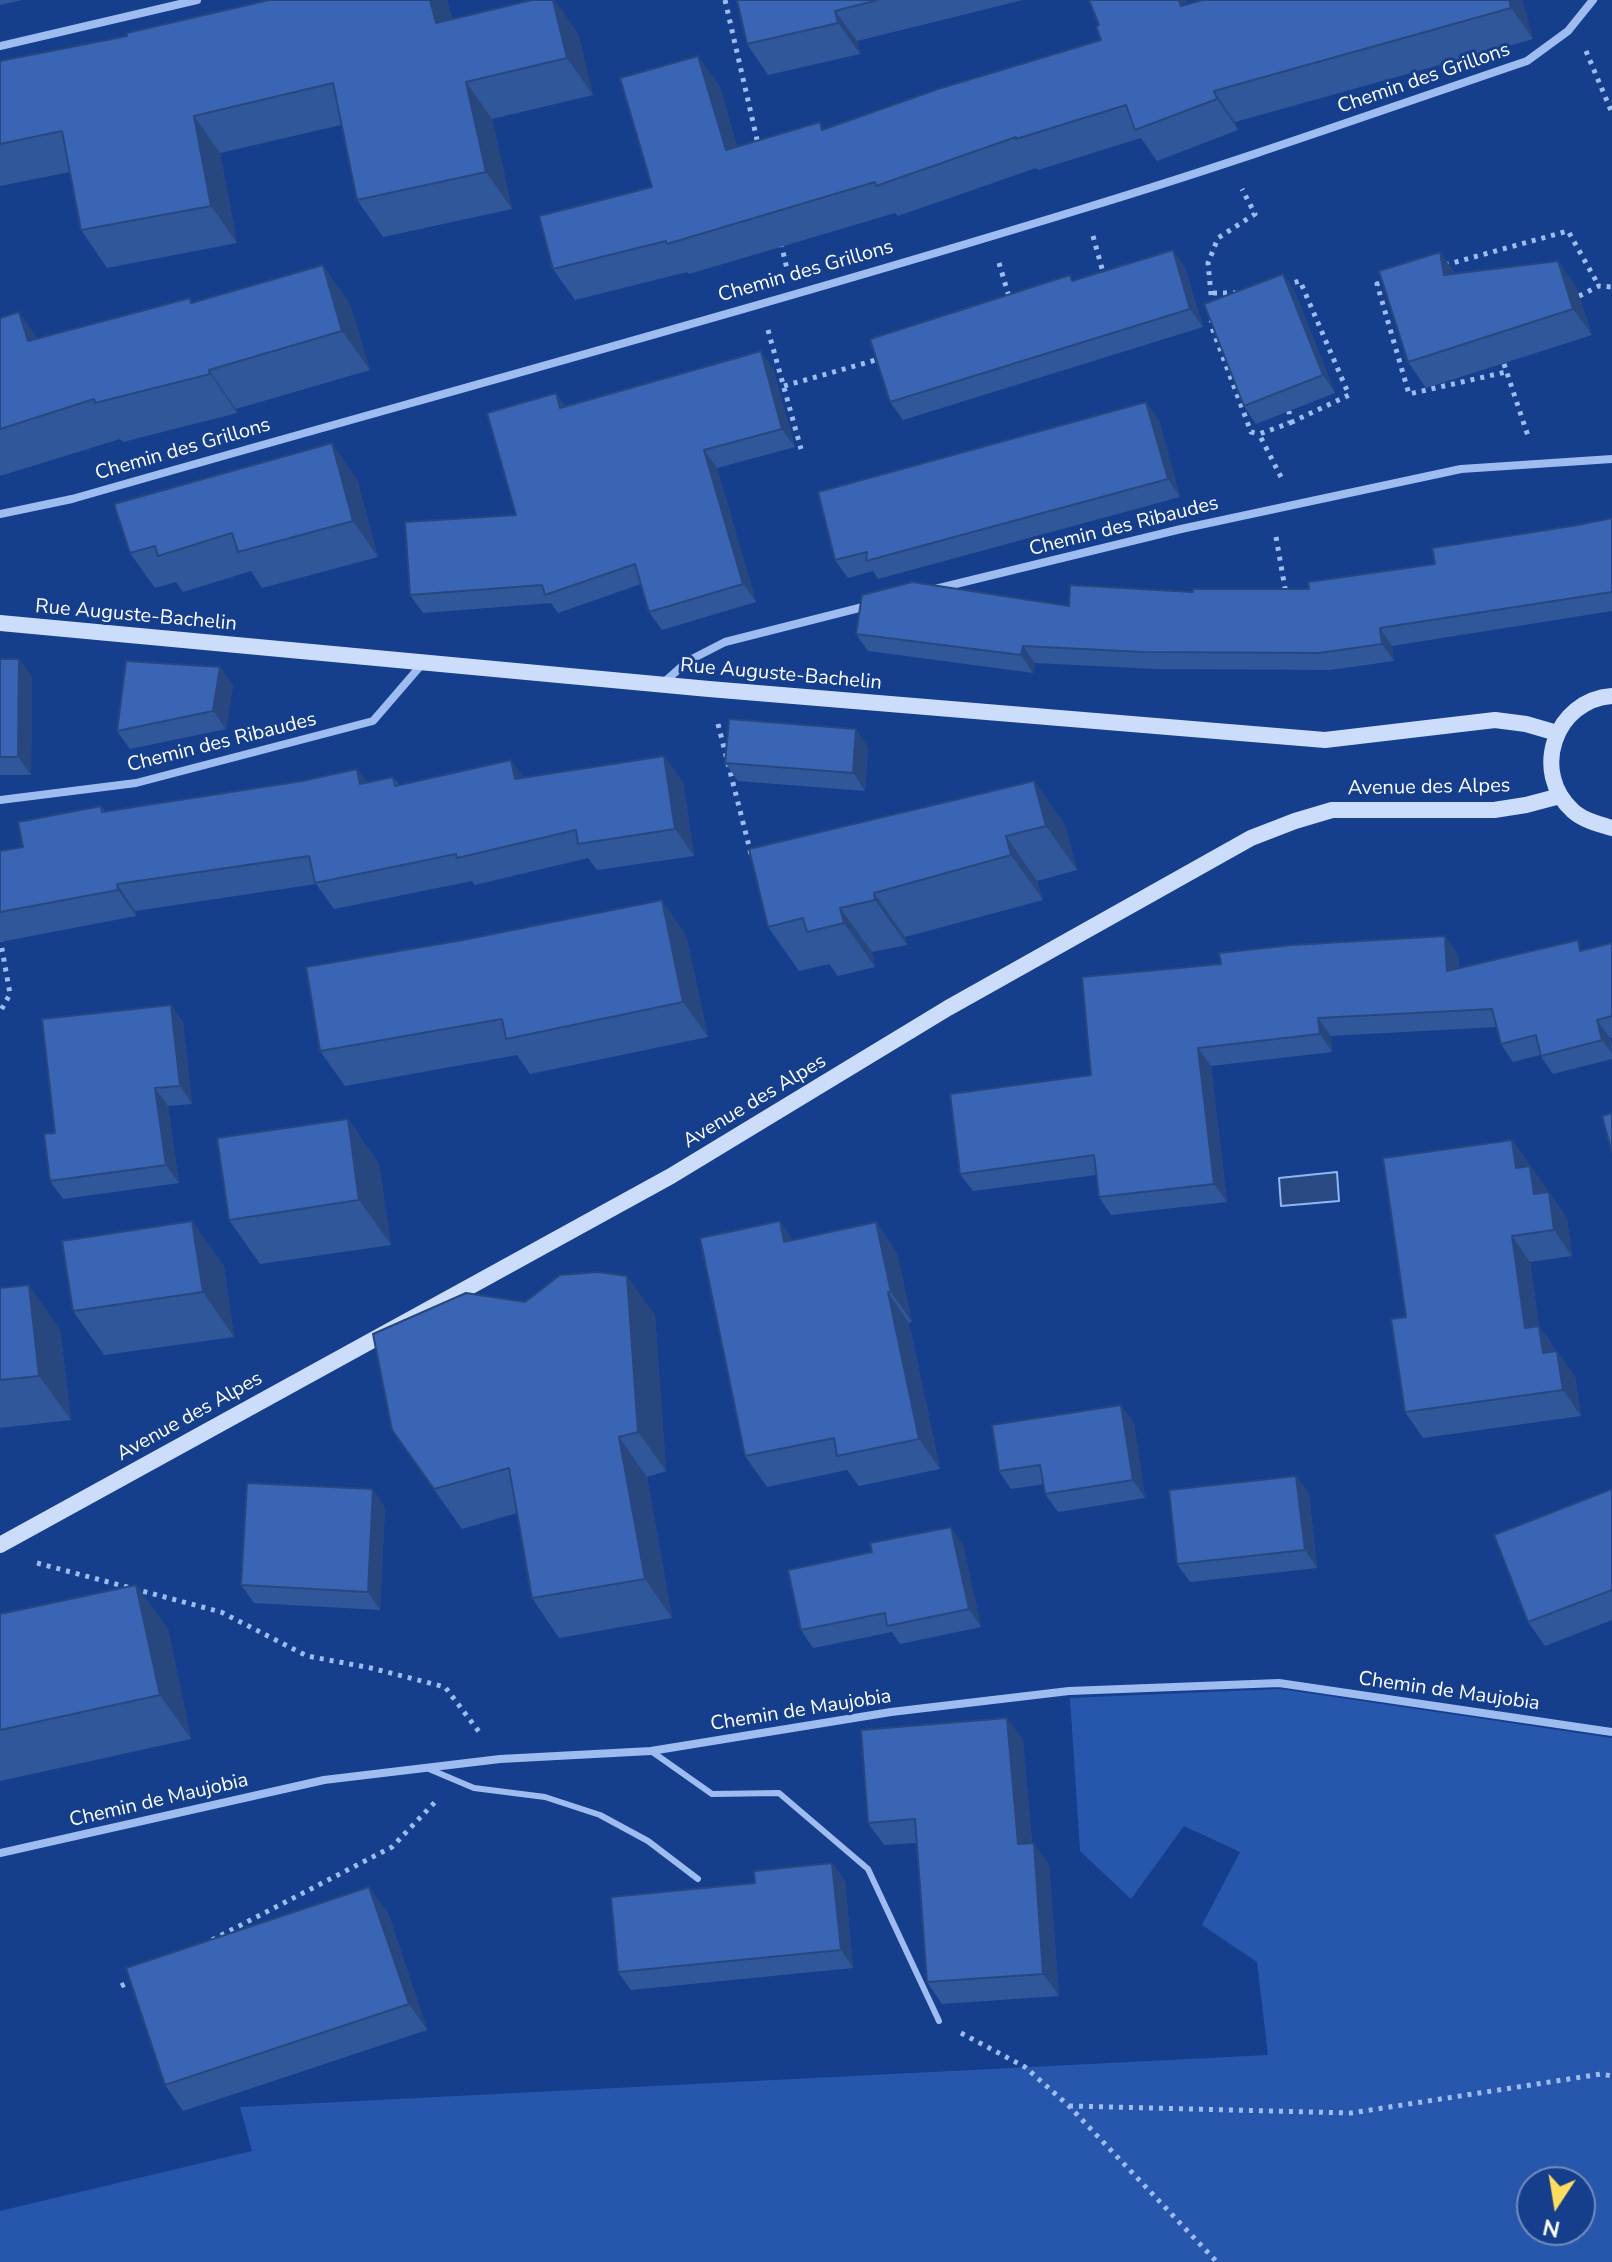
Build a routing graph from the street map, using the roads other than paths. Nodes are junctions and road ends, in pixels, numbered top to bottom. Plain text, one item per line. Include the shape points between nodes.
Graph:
1 (197, 0) edge
2 (1593, 0) edge
3 (0, 46) edge
4 (1612, 459) edge
5 (0, 514) edge
6 (923, 592) edge
7 (877, 604) edge
8 (0, 623) edge
9 (424, 662) junction
10 (661, 684) junction
11 (1612, 696) edge
12 (1557, 733) junction
13 (1560, 796) junction
14 (0, 800) edge
15 (1612, 828) edge
16 (0, 1545) edge
17 (1612, 1732) edge
18 (651, 1751) junction
19 (425, 1768) junction
20 (0, 1853) edge
21 (698, 1879) dead end
22 (939, 2021) road end

1 - 3 street
2 - 5 street, Chemin des Grillons via 1568,31 1527,61 1229,163 72,499
4 - 6 street, Chemin des Ribaudes via 1461,469 1271,508
7 - 10 street via 725,642 688,661
8 - 9 main road, Rue Auguste-Bachelin
9 - 10 main road, Rue Auguste-Bachelin
9 - 14 street, Chemin des Ribaudes via 373,721 136,783
10 - 12 main road, Rue Auguste-Bachelin via 1325,740 1495,720
11 - 12 main road via 1584,703
12 - 13 main road via 1550,754
13 - 15 main road via 1574,812
13 - 16 main road, Avenue des Alpes via 1494,810 1332,810 1251,838 948,1008 671,1176
17 - 18 street, Chemin de Maujobia via 1279,1683 1069,1691 891,1712
18 - 19 street, Chemin de Maujobia
18 - 22 lane via 712,1794 779,1793 868,1869
19 - 20 street, Chemin de Maujobia via 324,1780
19 - 21 lane via 474,1788 545,1797 600,1815 648,1841

